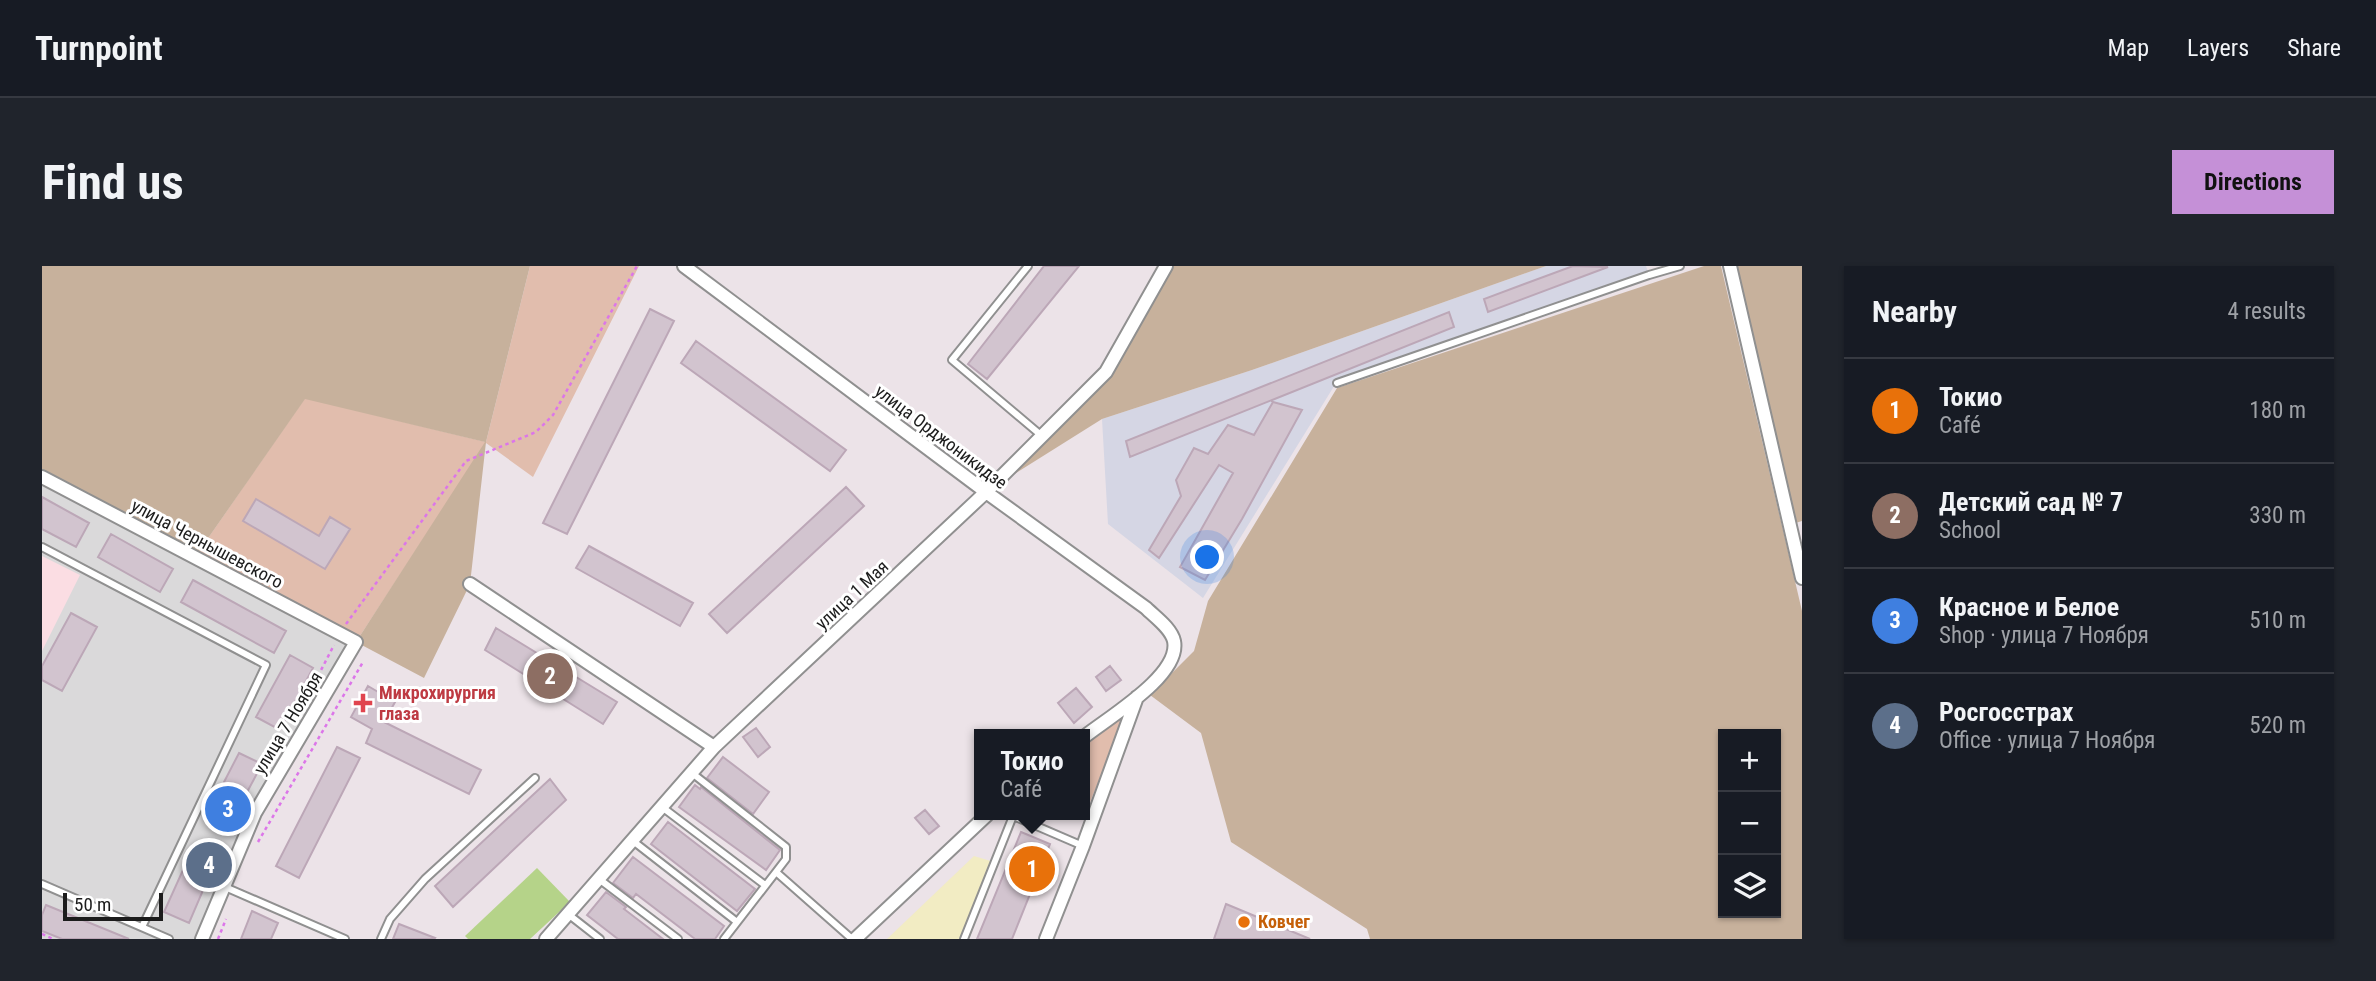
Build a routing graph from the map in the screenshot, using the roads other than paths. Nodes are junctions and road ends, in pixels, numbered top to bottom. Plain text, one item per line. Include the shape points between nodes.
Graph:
1 (684, 266) edge
2 (1028, 266) edge
3 (1166, 266) edge
4 (1680, 266) edge
5 (1730, 266) edge
6 (1337, 383) dead end
7 (1042, 436) junction
8 (42, 477) edge
9 (986, 492) junction
10 (1795, 523) edge
11 (42, 547) edge
12 (1802, 578) edge
13 (470, 584) dead end
14 (356, 642) joint
15 (1138, 696) junction
16 (1090, 732) edge
17 (715, 747) junction
18 (692, 773) junction
19 (535, 778) dead end
20 (662, 807) junction
21 (982, 820) edge
22 (1009, 820) edge
23 (1023, 820) edge
24 (633, 841) junction
25 (1083, 846) junction
26 (776, 872) junction
27 (599, 879) junction
28 (42, 884) edge
29 (765, 884) junction
30 (224, 887) junction
31 (568, 914) junction
32 (737, 922) junction
33 (142, 928) junction
34 (169, 939) edge
35 (202, 939) edge
36 (345, 939) edge
37 (381, 939) edge
38 (546, 939) edge
39 (600, 939) edge
40 (678, 939) edge
41 (724, 939) edge
42 (853, 939) edge
43 (964, 939) edge
44 (1046, 939) edge

1 - 9 street, улица Орджоникидзе
2 - 7 lane via 952,360
3 - 7 street, улица 1 Мая via 1106,372
4 - 6 lane
5 - 10 street
7 - 9 street, улица 1 Мая
8 - 14 street, улица Чернышевского
9 - 15 street, улица Орджоникидзе via 1146,608 1168,629 1175,654 1167,670
9 - 17 street, улица 1 Мая
10 - 12 street
11 - 33 lane via 266,665
13 - 17 street
14 - 30 street, улица 7 Ноября via 255,813
15 - 16 street
15 - 25 street
17 - 18 street, улица 1 Мая
18 - 20 street, улица 1 Мая
18 - 26 lane via 786,847 786,859
19 - 37 lane via 425,879 390,919
20 - 24 street, улица 1 Мая
20 - 29 lane
21 - 42 street
22 - 43 lane
23 - 25 lane
24 - 27 street, улица 1 Мая
24 - 32 lane
25 - 44 street
26 - 29 lane
26 - 42 lane
27 - 31 street, улица 1 Мая
27 - 40 lane
28 - 33 lane
29 - 32 lane
30 - 35 street, улица 7 Ноября
30 - 36 lane
31 - 38 street, улица 1 Мая
31 - 39 lane
32 - 41 lane
33 - 34 lane

